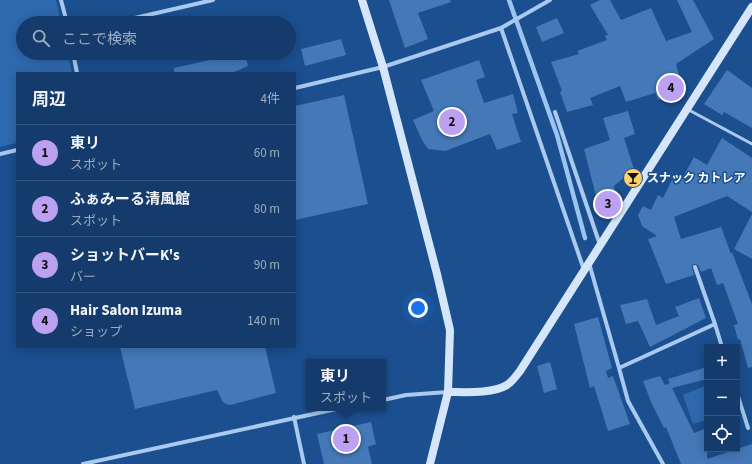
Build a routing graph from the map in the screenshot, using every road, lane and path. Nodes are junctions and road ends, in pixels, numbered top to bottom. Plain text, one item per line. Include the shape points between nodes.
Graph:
1 (61, 0) edge
2 (213, 0) edge
3 (362, 0) edge
4 (550, 0) edge
5 (192, 2) edge
6 (752, 7) edge
7 (64, 16) edge
8 (139, 16) edge
9 (501, 28) junction
10 (74, 60) edge
11 (383, 67) junction
12 (77, 72) edge
13 (296, 88) edge
14 (687, 109) junction
15 (555, 112) dead end
16 (752, 144) edge
17 (16, 150) edge
18 (0, 154) edge
19 (601, 245) junction
20 (589, 263) junction
21 (695, 267) dead end
22 (584, 270) junction
23 (715, 324) junction
24 (721, 344) edge
25 (619, 368) junction
26 (448, 392) junction
27 (386, 399) edge
28 (740, 403) edge
29 (327, 411) edge
30 (294, 418) junction
31 (748, 428) dead end
32 (83, 464) edge
33 (304, 464) edge
34 (430, 464) edge
35 (663, 464) edge

1 - 7 street
2 - 5 street
3 - 11 street
4 - 9 street
5 - 8 street
6 - 14 street
9 - 11 street
9 - 22 street
10 - 12 street
11 - 13 street
11 - 26 street via 450,330
14 - 16 lane
14 - 19 street
15 - 19 street
17 - 18 street
19 - 20 street
20 - 22 street
20 - 25 street
21 - 23 street
22 - 26 street via 512,381 496,390
23 - 24 street
23 - 25 street
25 - 35 street via 628,401
26 - 27 street
26 - 34 street
28 - 31 street
29 - 30 street
30 - 32 street
30 - 33 street

